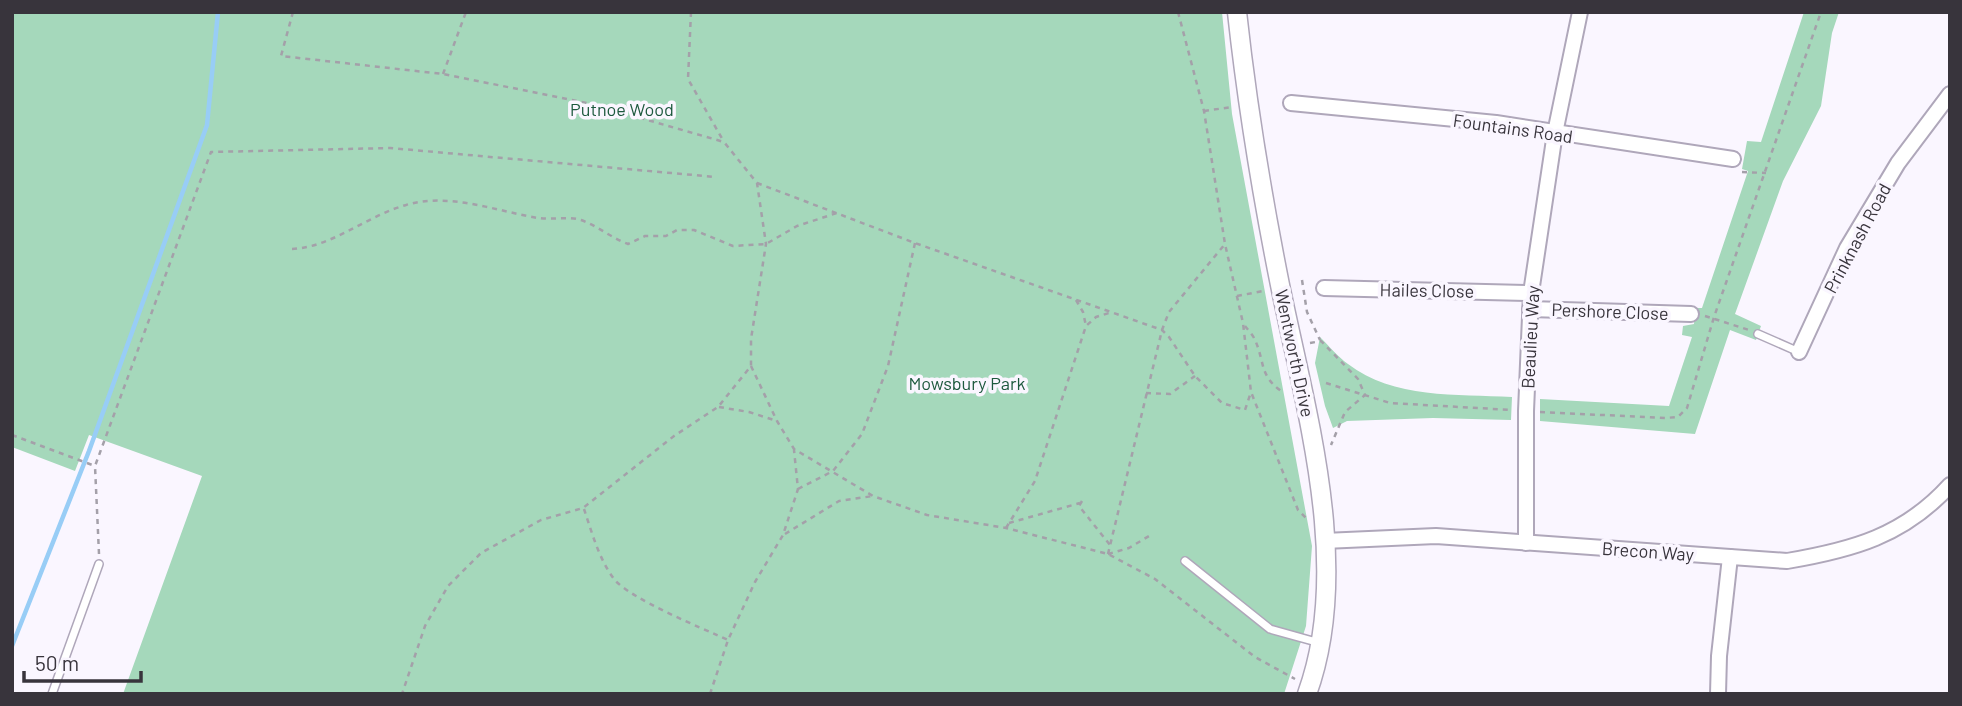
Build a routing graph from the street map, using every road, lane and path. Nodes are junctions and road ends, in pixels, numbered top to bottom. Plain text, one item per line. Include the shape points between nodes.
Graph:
1 (293, 12) edge
2 (466, 12) edge
3 (691, 12) edge
4 (1178, 12) edge
5 (1237, 12) edge
6 (1580, 12) edge
7 (443, 74) junction
8 (1950, 94) edge
9 (1291, 103) dead end
10 (1555, 133) junction
11 (724, 142) junction
12 (1733, 159) joint
13 (1766, 173) dead end
14 (716, 177) dead end
15 (757, 183) junction
16 (837, 214) junction
17 (915, 243) junction
18 (766, 244) junction
19 (1226, 244) junction
20 (292, 249) dead end
21 (1302, 280) dead end
22 (1261, 284) dead end
23 (1303, 286) junction
24 (1324, 288) joint
25 (1531, 293) junction
26 (1237, 296) junction
27 (1075, 299) junction
28 (1530, 309) junction
29 (1112, 312) junction
30 (1691, 314) joint
31 (1243, 323) junction
32 (1086, 326) junction
33 (1161, 330) junction
34 (1758, 334) joint
35 (1321, 341) junction
36 (1293, 346) junction
37 (1799, 352) joint
38 (751, 366) junction
39 (1195, 376) junction
40 (1281, 391) dead end
41 (1251, 392) junction
42 (1146, 393) junction
43 (718, 407) junction
44 (776, 421) junction
45 (12, 435) edge
46 (794, 449) junction
47 (95, 466) junction
48 (833, 471) junction
49 (1317, 473) junction
50 (1950, 485) edge
51 (798, 489) junction
52 (873, 496) junction
53 (583, 508) junction
54 (1009, 523) junction
55 (1006, 528) junction
56 (1324, 533) junction
57 (783, 535) junction
58 (1149, 536) dead end
59 (1526, 543) junction
60 (1110, 545) junction
61 (1108, 554) junction
62 (1730, 557) junction
63 (1185, 561) dead end
64 (99, 565) joint
65 (729, 640) junction
66 (1321, 643) junction
67 (1308, 690) edge
68 (52, 694) edge
69 (402, 694) edge
70 (710, 694) edge
71 (1718, 694) edge

1 - 7 path via 281,56
2 - 7 path
3 - 11 path via 688,79
4 - 19 path via 1204,111
5 - 36 street, Wentworth Drive via 1247,106
6 - 10 street, Beaulieu Way
7 - 11 path via 592,104
8 - 37 street, Prinknash Road via 1898,163 1847,248
9 - 10 street, Fountains Road
10 - 12 street, Fountains Road
10 - 25 street, Beaulieu Way
11 - 15 path
12 - 13 path via 1742,172
14 - 47 path via 390,148 211,152
15 - 16 path
15 - 18 path
16 - 17 path
16 - 18 path via 797,226
17 - 27 path
17 - 48 path via 888,366 862,434
18 - 20 path via 733,246 694,230 645,236 628,244 578,219 541,218 434,200 382,213 311,248
18 - 38 path
19 - 26 path
19 - 33 path via 1169,312
21 - 23 path
22 - 26 path via 1263,291
23 - 24 path
23 - 35 path via 1307,312
24 - 25 street, Hailes Close
25 - 28 street, Beaulieu Way
26 - 31 path
27 - 29 path
27 - 32 path
28 - 30 street, Pershore Close
28 - 59 street, Beaulieu Way
29 - 32 path
29 - 33 path
30 - 34 path via 1714,317
31 - 40 path via 1255,340 1270,384
31 - 41 path
32 - 54 path via 1035,481
33 - 39 path
33 - 42 path
34 - 37 lane, Prinknash Road
35 - 36 path
35 - 49 path via 1358,379 1365,395 1345,412
36 - 49 street, Wentworth Drive
38 - 43 path
38 - 44 path
39 - 41 path via 1222,403 1245,410
39 - 42 path via 1170,394
41 - 56 path via 1298,510
42 - 60 path
43 - 44 path
43 - 53 path
44 - 46 path
45 - 47 path
46 - 48 path
46 - 51 path
47 - 64 path
48 - 51 path
48 - 52 path
49 - 56 street, Wentworth Drive
50 - 62 street, Brecon Way via 1916,517 1859,546 1787,561
51 - 57 path
52 - 55 path via 927,515
52 - 57 path via 839,501
53 - 65 path via 603,561 616,581 635,595
53 - 69 path via 541,520 481,553 448,586 425,626
54 - 55 path
54 - 60 path via 1081,502 1079,506
55 - 61 path
56 - 59 street, Brecon Way
56 - 66 street, Wentworth Drive via 1326,594
57 - 65 path
58 - 61 path
59 - 62 street, Brecon Way
60 - 61 path
61 - 67 path via 1155,579 1255,657
62 - 71 street
63 - 66 lane via 1270,629
64 - 68 lane
65 - 70 path
66 - 67 street, Wentworth Drive

